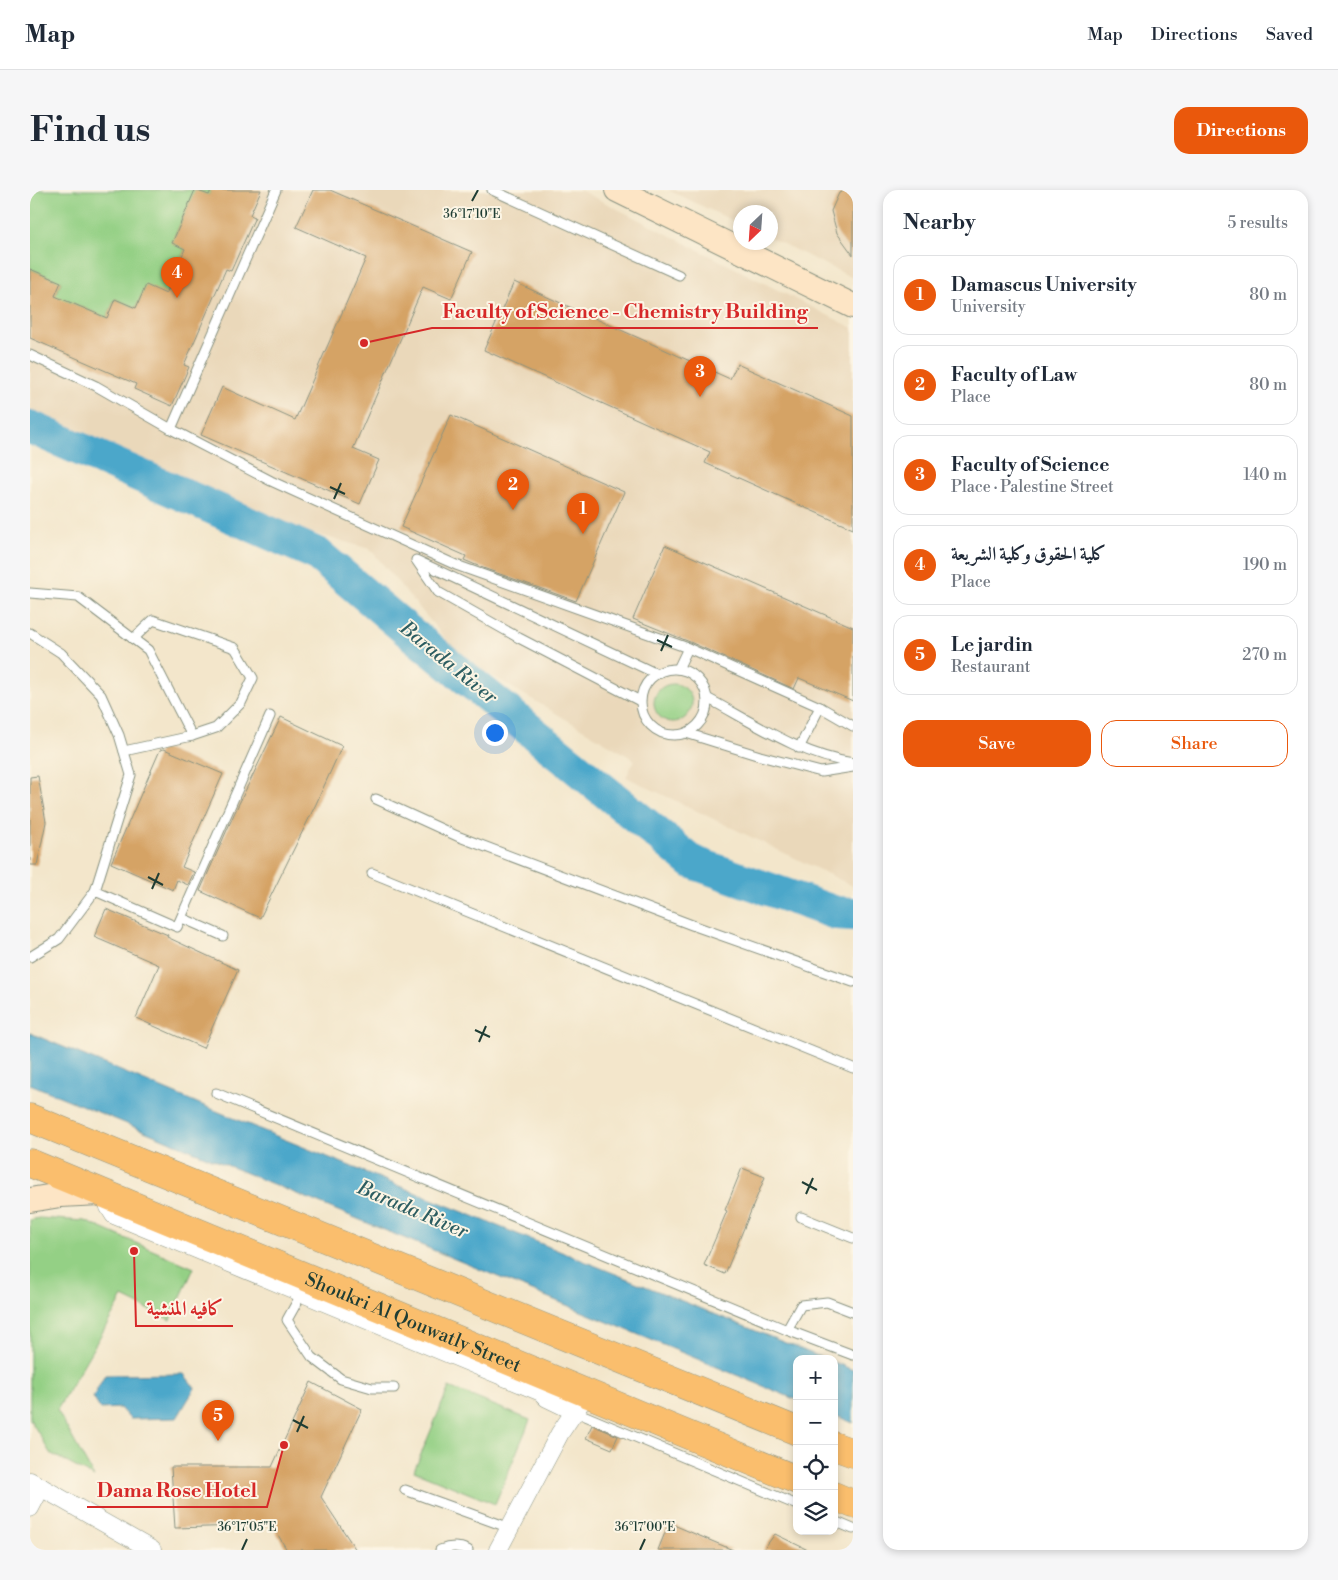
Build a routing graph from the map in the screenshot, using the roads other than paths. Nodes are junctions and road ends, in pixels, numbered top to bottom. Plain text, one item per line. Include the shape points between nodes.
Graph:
1 (276, 190) edge
2 (492, 190) edge
3 (623, 191) edge
4 (679, 275) dead end
5 (853, 306) edge
6 (30, 355) edge
7 (171, 428) junction
8 (30, 593) edge
9 (30, 633) edge
10 (133, 639) junction
11 (688, 648) junction
12 (678, 669) junction
13 (657, 674) junction
14 (707, 698) junction
15 (640, 701) junction
16 (820, 707) junction
17 (270, 716) dead end
18 (853, 726) edge
19 (686, 733) junction
20 (192, 736) junction
21 (800, 748) junction
22 (124, 751) junction
23 (853, 765) edge
24 (376, 799) dead end
25 (372, 873) dead end
26 (95, 891) junction
27 (182, 918) junction
28 (223, 936) dead end
29 (30, 958) edge
30 (853, 982) edge
31 (853, 1068) edge
32 (216, 1093) dead end
33 (30, 1118) edge
34 (30, 1163) edge
35 (105, 1193) junction
36 (30, 1200) edge
37 (801, 1217) dead end
38 (853, 1238) edge
39 (302, 1293) junction
40 (853, 1312) edge
41 (787, 1330) junction
42 (853, 1355) edge
43 (394, 1388) dead end
44 (581, 1402) junction
45 (793, 1428) edge
46 (838, 1448) edge
47 (853, 1454) edge
48 (793, 1479) edge
49 (35, 1484) edge
50 (405, 1490) dead end
51 (838, 1498) edge
52 (793, 1503) edge
53 (853, 1504) edge
54 (30, 1508) edge
55 (838, 1523) edge
56 (510, 1528) junction
57 (853, 1529) edge
58 (152, 1550) edge
59 (440, 1550) edge
60 (468, 1550) edge
61 (498, 1550) edge

1 - 7 lane
2 - 4 lane
3 - 5 street
6 - 7 lane via 96,386
7 - 11 lane via 271,481 456,565
8 - 10 lane via 78,597
9 - 22 lane via 61,653 101,694
10 - 20 lane via 148,650
10 - 20 lane via 154,620 235,648 253,678 241,703 216,728
11 - 12 lane
11 - 16 lane
12 - 13 lane
12 - 14 lane via 698,679
13 - 15 lane via 648,681
13 - 15 lane via 416,560 438,592
14 - 19 lane via 703,720
14 - 21 lane
15 - 19 lane via 642,712 654,730 676,736
16 - 18 lane
16 - 21 lane
17 - 27 lane
19 - 23 lane via 821,772
20 - 22 lane
21 - 23 lane
22 - 26 lane via 131,775
24 - 30 lane via 457,836
25 - 31 lane
26 - 27 lane via 177,927
26 - 29 lane via 58,939
27 - 28 lane
32 - 41 lane
33 - 45 highway
34 - 35 highway, Shoukri Al Qouwatly Street
35 - 36 street
35 - 39 street via 114,1215
35 - 44 highway, Shoukri Al Qouwatly Street
37 - 38 lane
39 - 43 lane via 288,1320 312,1357 341,1379 372,1388
39 - 44 street via 541,1392 547,1398
40 - 41 lane via 827,1302 801,1305
41 - 42 lane
44 - 48 highway, Shoukri Al Qouwatly Street
44 - 52 lane
44 - 56 street via 560,1433
46 - 47 highway
49 - 54 street
49 - 58 street
50 - 56 lane
51 - 53 highway
55 - 57 lane
56 - 61 street
59 - 60 lane via 460,1546

